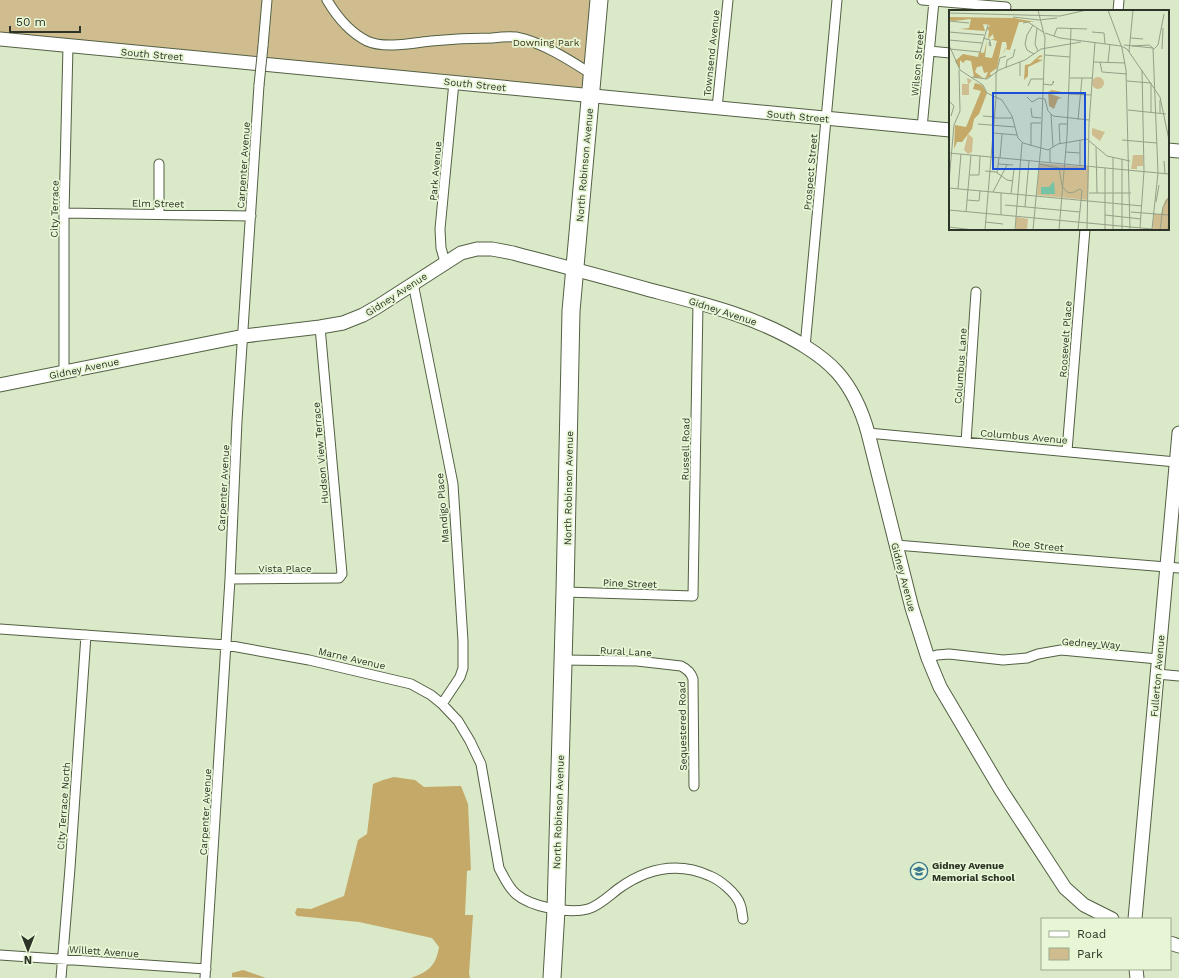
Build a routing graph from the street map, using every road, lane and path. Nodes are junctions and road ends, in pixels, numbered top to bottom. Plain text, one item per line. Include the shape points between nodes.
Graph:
1 (268, 0) edge
2 (327, 0) edge
3 (599, 0) edge
4 (728, 0) edge
5 (837, 0) edge
6 (922, 0) edge
7 (1119, 0) edge
8 (934, 1) edge
9 (1006, 6) edge
10 (1118, 10) edge
11 (0, 39) edge
12 (68, 46) junction
13 (929, 51) junction
14 (949, 53) edge
15 (593, 75) junction
16 (454, 82) junction
17 (591, 96) junction
18 (717, 108) junction
19 (826, 118) junction
20 (922, 128) junction
21 (949, 130) edge
22 (1169, 150) edge
23 (1179, 151) edge
24 (159, 164) dead end
25 (64, 213) junction
26 (159, 214) junction
27 (251, 216) junction
28 (1085, 230) edge
29 (445, 262) junction
30 (575, 270) junction
31 (413, 283) junction
32 (976, 292) dead end
33 (698, 302) junction
34 (320, 327) junction
35 (244, 336) junction
36 (805, 347) junction
37 (64, 373) junction
38 (0, 385) edge
39 (868, 433) junction
40 (1179, 433) edge
41 (966, 442) junction
42 (1067, 451) junction
43 (1176, 462) junction
44 (896, 545) junction
45 (1173, 567) edge
46 (341, 577) joint
47 (230, 579) junction
48 (566, 592) junction
49 (693, 596) joint
50 (0, 629) edge
51 (86, 635) junction
52 (226, 645) junction
53 (928, 658) junction
54 (1158, 659) junction
55 (563, 660) junction
56 (686, 668) joint
57 (1157, 674) junction
58 (1179, 676) edge
59 (442, 704) junction
60 (694, 786) dead end
61 (556, 910) junction
62 (1110, 918) edge
63 (1135, 918) edge
64 (743, 919) dead end
65 (0, 955) edge
66 (62, 959) junction
67 (206, 973) edge
68 (61, 978) edge
69 (552, 978) edge

1 - 27 street, Carpenter Avenue, bridge via 259,85
2 - 15 street via 341,21 369,42 386,44 515,37 545,48
3 - 15 highway, North Robinson Avenue
4 - 18 street, Townsend Avenue
5 - 19 street, Prospect Street
6 - 8 street
7 - 10 street
8 - 9 street
8 - 13 street, Wilson Street
11 - 12 street, South Street
12 - 16 street, South Street
12 - 25 street, City Terrace
13 - 14 street
13 - 20 street, Wilson Street
15 - 17 highway, North Robinson Avenue
16 - 17 street, South Street
16 - 29 street, Park Avenue via 440,229
17 - 18 street, South Street
17 - 30 highway, North Robinson Avenue
18 - 19 street, South Street
19 - 20 street, South Street
19 - 36 street, Prospect Street
20 - 21 street, South Street
22 - 23 street
24 - 26 street
25 - 26 street, Elm Street
25 - 37 street, City Terrace
26 - 27 street, Elm Street
27 - 35 street, Carpenter Avenue
28 - 42 street, Roosevelt Place
29 - 30 street, Gidney Avenue via 461,253 492,249
29 - 31 street, Gidney Avenue
30 - 33 street, Gidney Avenue
30 - 48 highway, North Robinson Avenue via 571,311
31 - 34 street, Gidney Avenue via 363,316
31 - 59 street, Mandigo Place via 453,484 463,668
32 - 41 street, Columbus Lane
33 - 36 street, Gidney Avenue via 764,325
33 - 49 street, Russell Road
34 - 35 street, Gidney Avenue
34 - 46 street, Hudson View Terrace
35 - 37 street, Gidney Avenue
35 - 47 street, Carpenter Avenue via 237,421
36 - 39 street, Gidney Avenue via 817,354 846,383 862,412
37 - 38 street, Gidney Avenue
39 - 41 street, Columbus Avenue
39 - 44 street, Gidney Avenue
40 - 43 street, Fullerton Avenue
41 - 42 street, Columbus Avenue
42 - 43 street, Columbus Avenue
43 - 45 street, Fullerton Avenue
44 - 45 street, Roe Street
44 - 53 street, Gidney Avenue
45 - 54 street, Fullerton Avenue
46 - 47 street, Vista Place
47 - 52 street, Carpenter Avenue
48 - 49 street, Pine Street
48 - 55 highway, North Robinson Avenue
50 - 51 street, Marne Avenue
51 - 52 street, Marne Avenue
51 - 66 street, City Terrace North
52 - 59 street, Marne Avenue via 397,680 411,684
52 - 67 street, Carpenter Avenue
53 - 54 street, Gedney Way via 949,654 1003,660 1027,658 1061,650
53 - 62 street, Gidney Avenue via 949,704 1065,888 1084,905
54 - 57 street, Fullerton Avenue
55 - 56 street, Rural Lane via 637,661
55 - 61 highway, North Robinson Avenue
56 - 60 street, Sequestered Road via 693,679
57 - 58 street
57 - 63 street, Fullerton Avenue
59 - 61 street, Marne Avenue via 458,721 481,764 499,868 506,882 515,893 527,901
61 - 64 street, Marne Avenue via 589,909 641,876 660,869 679,867 697,870 715,878 740,903
61 - 69 highway, North Robinson Avenue
65 - 66 street, Willett Avenue
66 - 67 street, Willett Avenue
66 - 68 street, City Terrace North

